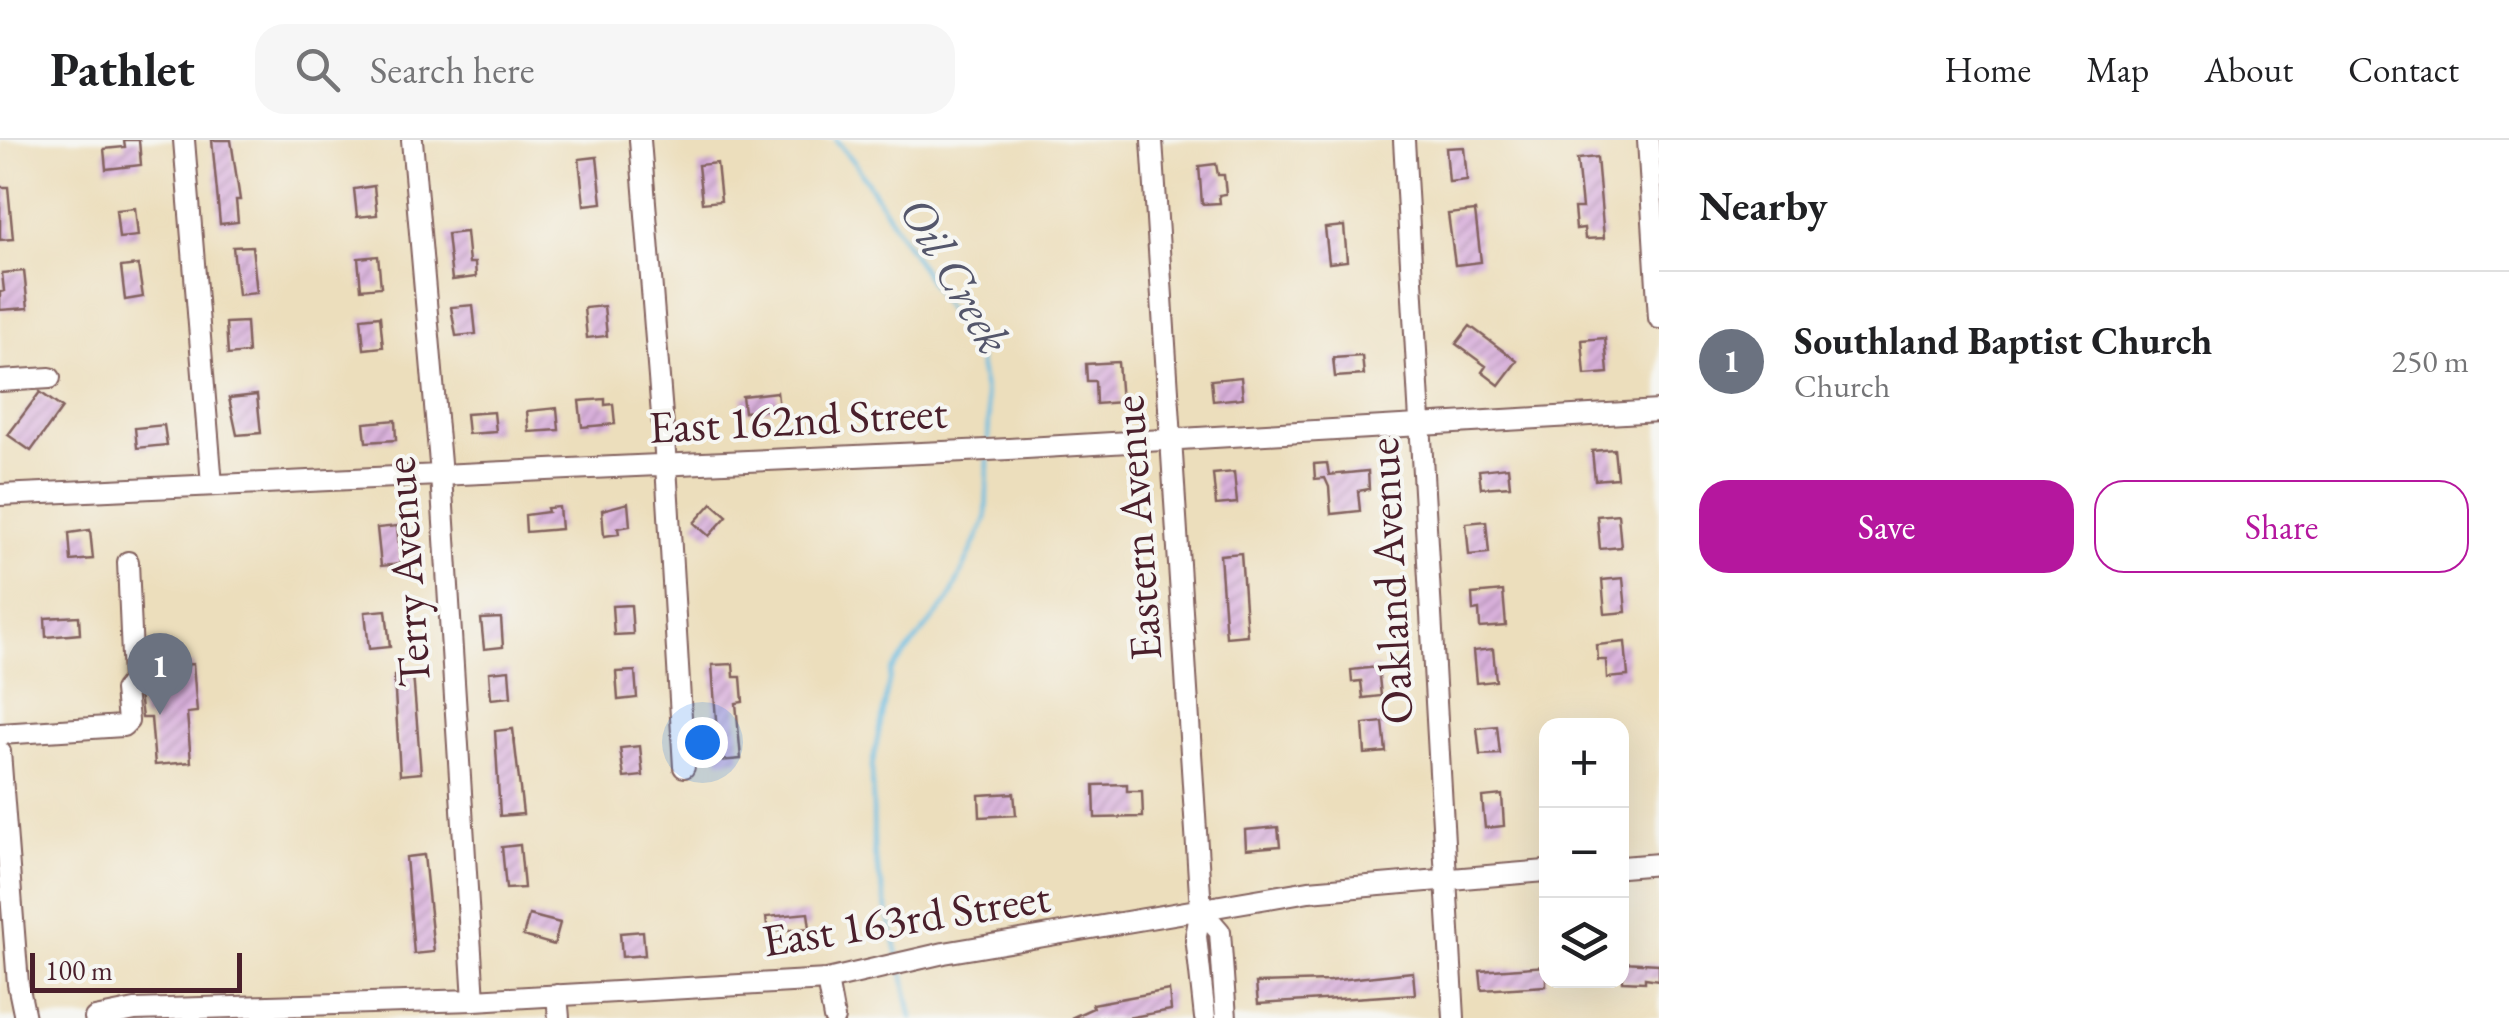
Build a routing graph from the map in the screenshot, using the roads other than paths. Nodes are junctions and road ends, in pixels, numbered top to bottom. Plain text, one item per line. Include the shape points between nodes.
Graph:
1 (184, 140) edge
2 (412, 140) edge
3 (640, 140) edge
4 (1152, 140) edge
5 (1404, 140) edge
6 (1648, 140) edge
7 (1659, 318) edge
8 (50, 378) dead end
9 (0, 381) edge
10 (1659, 411) edge
11 (1420, 426) junction
12 (1170, 440) junction
13 (666, 464) junction
14 (440, 475) junction
15 (212, 486) junction
16 (0, 495) edge
17 (128, 562) dead end
18 (0, 734) edge
19 (0, 752) edge
20 (684, 767) dead end
21 (2, 810) edge
22 (1659, 864) edge
23 (1629, 866) edge
24 (1539, 871) edge
25 (1446, 877) junction
26 (5, 888) edge
27 (1201, 910) junction
28 (827, 980) junction
29 (558, 995) junction
30 (474, 1000) junction
31 (25, 1018) edge
32 (95, 1018) edge
33 (558, 1018) edge
34 (834, 1018) edge
35 (1205, 1018) edge
36 (1226, 1018) edge
37 (1454, 1018) edge

1 - 15 street
2 - 14 street, Terry Avenue
3 - 13 street
4 - 12 street, Eastern Avenue
5 - 11 street, Oakland Avenue
6 - 7 street
8 - 9 street
10 - 11 street, East 162nd Street
11 - 12 street, East 162nd Street
11 - 25 street, Oakland Avenue
12 - 13 street, East 162nd Street
12 - 27 street, Eastern Avenue
13 - 14 street, East 162nd Street
13 - 20 street
14 - 15 street, East 162nd Street
14 - 30 street, Terry Avenue
15 - 16 street, East 162nd Street
17 - 18 street via 128,720 123,726
19 - 21 street
21 - 26 street
22 - 23 street
24 - 25 street, East 163rd Street
25 - 27 street, East 163rd Street
25 - 37 street, Oakland Avenue
26 - 31 street
27 - 28 street, East 163rd Street via 944,953
27 - 35 street, Eastern Avenue via 1196,936
27 - 36 street, Eastern Avenue via 1220,932
28 - 29 street, East 163rd Street
28 - 34 street
29 - 30 street, East 163rd Street
29 - 33 street
30 - 32 street, East 163rd Street via 136,1010

